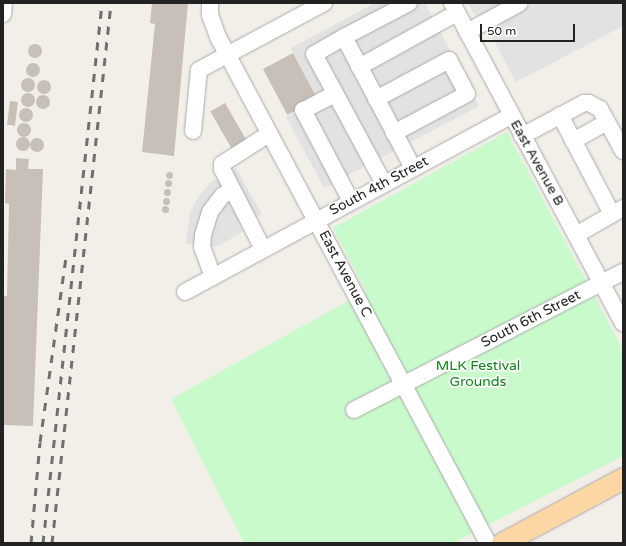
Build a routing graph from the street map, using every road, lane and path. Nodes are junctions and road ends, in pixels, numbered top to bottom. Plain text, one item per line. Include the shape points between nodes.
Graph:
1 (4, 3) edge
2 (210, 3) edge
3 (324, 3) edge
4 (409, 3) edge
5 (520, 3) edge
6 (454, 8) edge
7 (3, 14) edge
8 (467, 32) junction
9 (344, 38) junction
10 (227, 54) junction
11 (359, 67) junction
12 (335, 94) junction
13 (376, 99) junction
14 (560, 115) junction
15 (511, 116) junction
16 (607, 122) junction
17 (192, 131) dead end
18 (394, 133) junction
19 (269, 134) junction
20 (522, 136) junction
21 (573, 141) junction
22 (623, 151) edge
23 (413, 168) junction
24 (384, 184) junction
25 (232, 189) junction
26 (351, 201) junction
27 (618, 211) edge
28 (315, 220) junction
29 (576, 235) junction
30 (263, 249) junction
31 (623, 272) edge
32 (213, 277) junction
33 (602, 283) junction
34 (184, 292) dead end
35 (623, 323) edge
36 (403, 383) junction
37 (354, 410) dead end
38 (623, 478) edge
39 (488, 543) edge
40 (502, 543) edge

1 - 7 street
2 - 10 street, East Avenue C via 213,27
3 - 10 street
4 - 9 street
5 - 8 street
6 - 8 street, East Avenue B
6 - 11 street
8 - 15 street, East Avenue B
9 - 11 street
9 - 12 street via 314,54
10 - 17 street via 198,70
10 - 19 street, East Avenue C
11 - 13 street
12 - 24 street
12 - 26 street via 303,110
13 - 18 street
13 - 18 street via 449,60 467,94
14 - 16 street via 589,103 600,109
14 - 20 street
14 - 21 street
15 - 20 street, East Avenue B
15 - 23 street, South 4th Street
16 - 21 street
16 - 22 street
18 - 23 street
19 - 25 street via 222,164
19 - 28 street, East Avenue C
20 - 29 street, East Avenue B
21 - 27 street
23 - 24 street, South 4th Street
24 - 26 street, South 4th Street
25 - 30 street
25 - 32 street via 222,196 210,212 203,235 203,252
26 - 28 street, South 4th Street
27 - 29 street
28 - 30 street, South 4th Street
28 - 36 street, East Avenue C
29 - 33 street, East Avenue B
30 - 32 street, South 4th Street
31 - 33 street, South 6th Street
32 - 34 street, South 4th Street
33 - 35 street, East Avenue B
33 - 36 street, South 6th Street
36 - 37 street, South 6th Street
36 - 39 street, East Avenue C
38 - 40 main road

